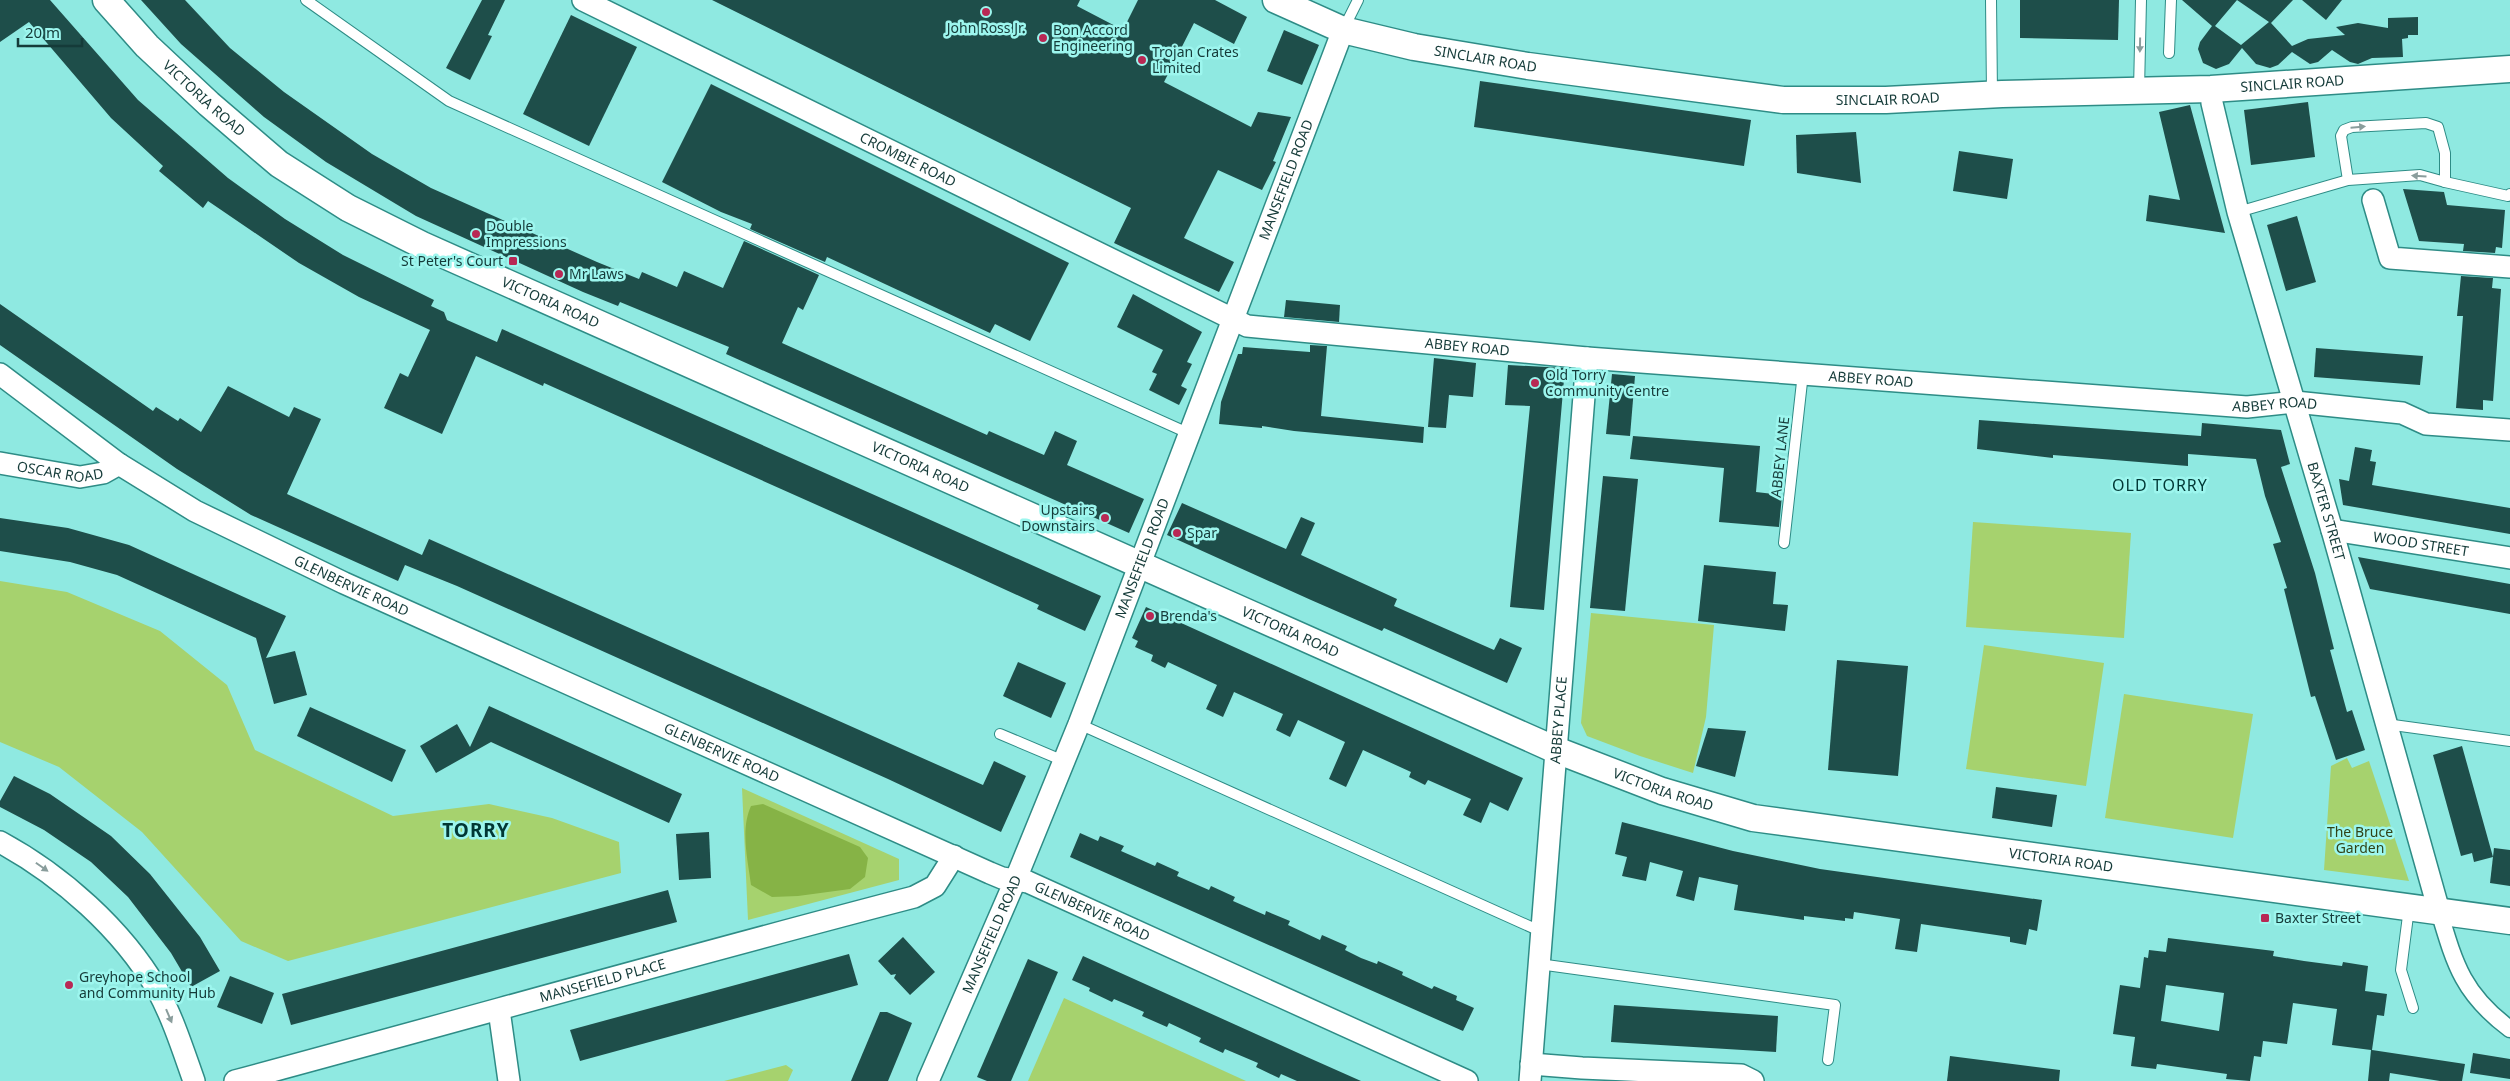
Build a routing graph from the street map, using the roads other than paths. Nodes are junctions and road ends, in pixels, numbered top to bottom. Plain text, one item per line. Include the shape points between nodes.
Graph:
1 (106, 0) edge
2 (306, 0) edge
3 (583, 0) edge
4 (1276, 0) edge
5 (1358, 0) edge
6 (1992, 0) edge
7 (2141, 0) edge
8 (2171, 0) edge
9 (1343, 30) junction
10 (2170, 53) dead end
11 (2510, 70) edge
12 (2211, 89) junction
13 (2140, 90) junction
14 (1992, 94) junction
15 (2348, 180) junction
16 (2445, 182) junction
17 (2510, 194) edge
18 (2373, 200) dead end
19 (2238, 212) junction
20 (2510, 267) edge
21 (1232, 321) junction
22 (1588, 358) junction
23 (0, 374) edge
24 (1803, 374) junction
25 (2295, 402) junction
26 (2510, 430) edge
27 (1188, 433) junction
28 (0, 464) edge
29 (119, 464) junction
30 (2332, 530) junction
31 (1784, 543) dead end
32 (2510, 558) edge
33 (1139, 564) junction
34 (1079, 724) junction
35 (2386, 724) junction
36 (1000, 734) dead end
37 (2510, 740) edge
38 (1556, 750) junction
39 (1064, 761) junction
40 (0, 842) edge
41 (954, 856) junction
42 (1015, 880) junction
43 (2409, 907) junction
44 (2440, 911) junction
45 (2510, 920) edge
46 (1540, 931) junction
47 (1539, 964) junction
48 (2413, 1008) dead end
49 (499, 1010) junction
50 (2510, 1029) edge
51 (1828, 1060) dead end
52 (1531, 1072) edge
53 (1581, 1075) edge
54 (194, 1081) edge
55 (235, 1081) edge
56 (510, 1081) edge
57 (928, 1081) edge
58 (1468, 1081) edge
59 (1753, 1081) edge

1 - 33 street, VICTORIA ROAD via 147,46 278,164 348,208 422,246
2 - 27 lane via 449,101
3 - 21 street, CROMBIE ROAD
4 - 9 street, SINCLAIR ROAD
5 - 9 lane
6 - 14 lane
7 -> 13 lane
8 - 10 lane
9 - 14 street, SINCLAIR ROAD via 1414,47 1528,66 1783,100 1886,100
9 - 21 street, MANSEFIELD ROAD
11 - 12 street, SINCLAIR ROAD
12 - 13 street, SINCLAIR ROAD
12 - 19 street, BAXTER STREET
13 - 14 street, SINCLAIR ROAD
16 -> 15 lane via 2420,175
15 -> 16 lane via 2341,136 2344,130 2426,123 2438,127 2445,153
15 - 19 lane
16 - 17 lane
18 - 20 street via 2390,258
19 - 25 street, BAXTER STREET
21 - 22 street, ABBEY ROAD via 1247,326
21 - 27 street, MANSEFIELD ROAD
22 - 24 street, ABBEY ROAD
22 - 38 street, ABBEY PLACE
23 - 29 street, GLENBERVIE ROAD
24 - 25 street, ABBEY ROAD via 2247,407
24 - 31 lane, ABBEY LANE
25 - 26 street, ABBEY ROAD via 2402,413 2426,424
25 - 30 street, BAXTER STREET
27 - 33 street, MANSEFIELD ROAD
28 - 29 street, OSCAR ROAD via 80,477 103,474
29 - 41 street, GLENBERVIE ROAD via 195,511 344,583
30 - 32 street, WOOD STREET
30 - 35 street, BAXTER STREET
33 - 34 street, MANSEFIELD ROAD
33 - 38 street, VICTORIA ROAD
34 - 39 street, MANSEFIELD ROAD
34 - 46 lane
35 - 37 lane
35 - 44 street, BAXTER STREET
36 - 39 lane
38 - 43 street, VICTORIA ROAD via 1662,791 1753,818
38 - 46 street, ABBEY PLACE
39 - 42 street, MANSEFIELD ROAD
40 -> 54 street via 60,880 123,944 156,989
41 - 42 street, GLENBERVIE ROAD via 1002,878
41 - 49 street, MANSEFIELD PLACE via 935,886 914,896
42 - 57 street, MANSEFIELD ROAD
42 - 58 street, GLENBERVIE ROAD via 1028,882
43 - 44 street, VICTORIA ROAD
43 - 48 lane via 2401,970
44 - 45 street, VICTORIA ROAD
44 - 50 street, BAXTER STREET via 2464,982 2478,1001
46 - 47 street, ABBEY PLACE
47 - 51 lane via 1835,1005
47 - 52 street, ABBEY PLACE
49 - 55 street, MANSEFIELD PLACE
49 - 56 street
52 - 53 street
53 - 59 street via 1741,1075

